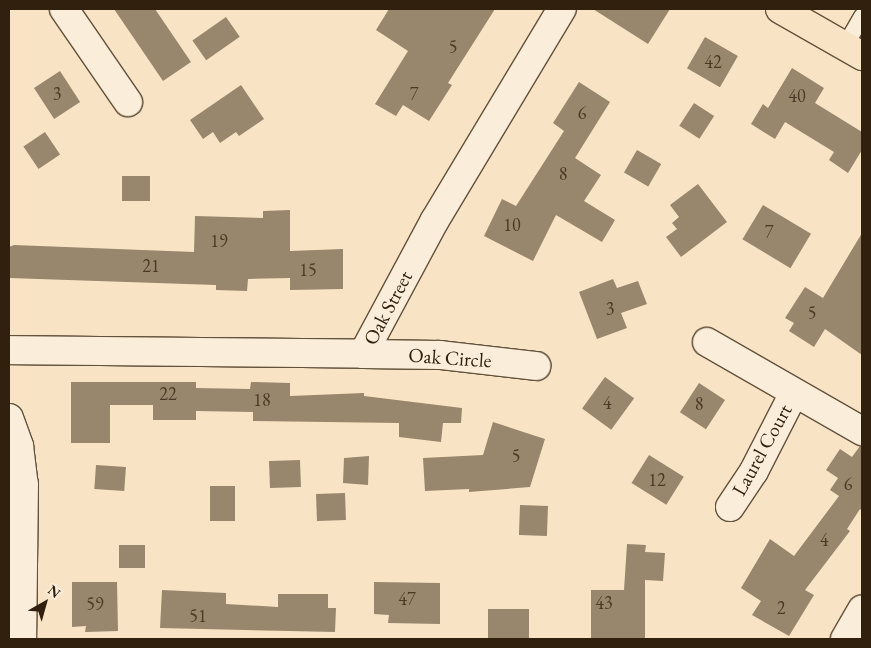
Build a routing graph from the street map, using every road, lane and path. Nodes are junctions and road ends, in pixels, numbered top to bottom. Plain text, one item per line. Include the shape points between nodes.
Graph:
1 (64, 9) edge
2 (562, 9) edge
3 (780, 9) edge
4 (862, 16) edge
5 (854, 51) edge
6 (128, 102) dead end
7 (708, 342) dead end
8 (9, 350) edge
9 (363, 354) junction
10 (536, 366) dead end
11 (794, 393) junction
12 (9, 418) edge
13 (862, 431) edge
14 (730, 507) dead end
15 (862, 610) edge
16 (22, 639) edge
17 (845, 639) edge

1 - 6 street
2 - 9 street, Oak Street via 435,220
3 - 5 main road
4 - 5 lane
7 - 11 street, Laurel Court
8 - 9 street, Oak Street
9 - 10 street, Oak Circle via 440,355
11 - 13 street, Laurel Court
11 - 14 street, Laurel Court via 754,471
12 - 16 street via 19,446 24,484
15 - 17 street

